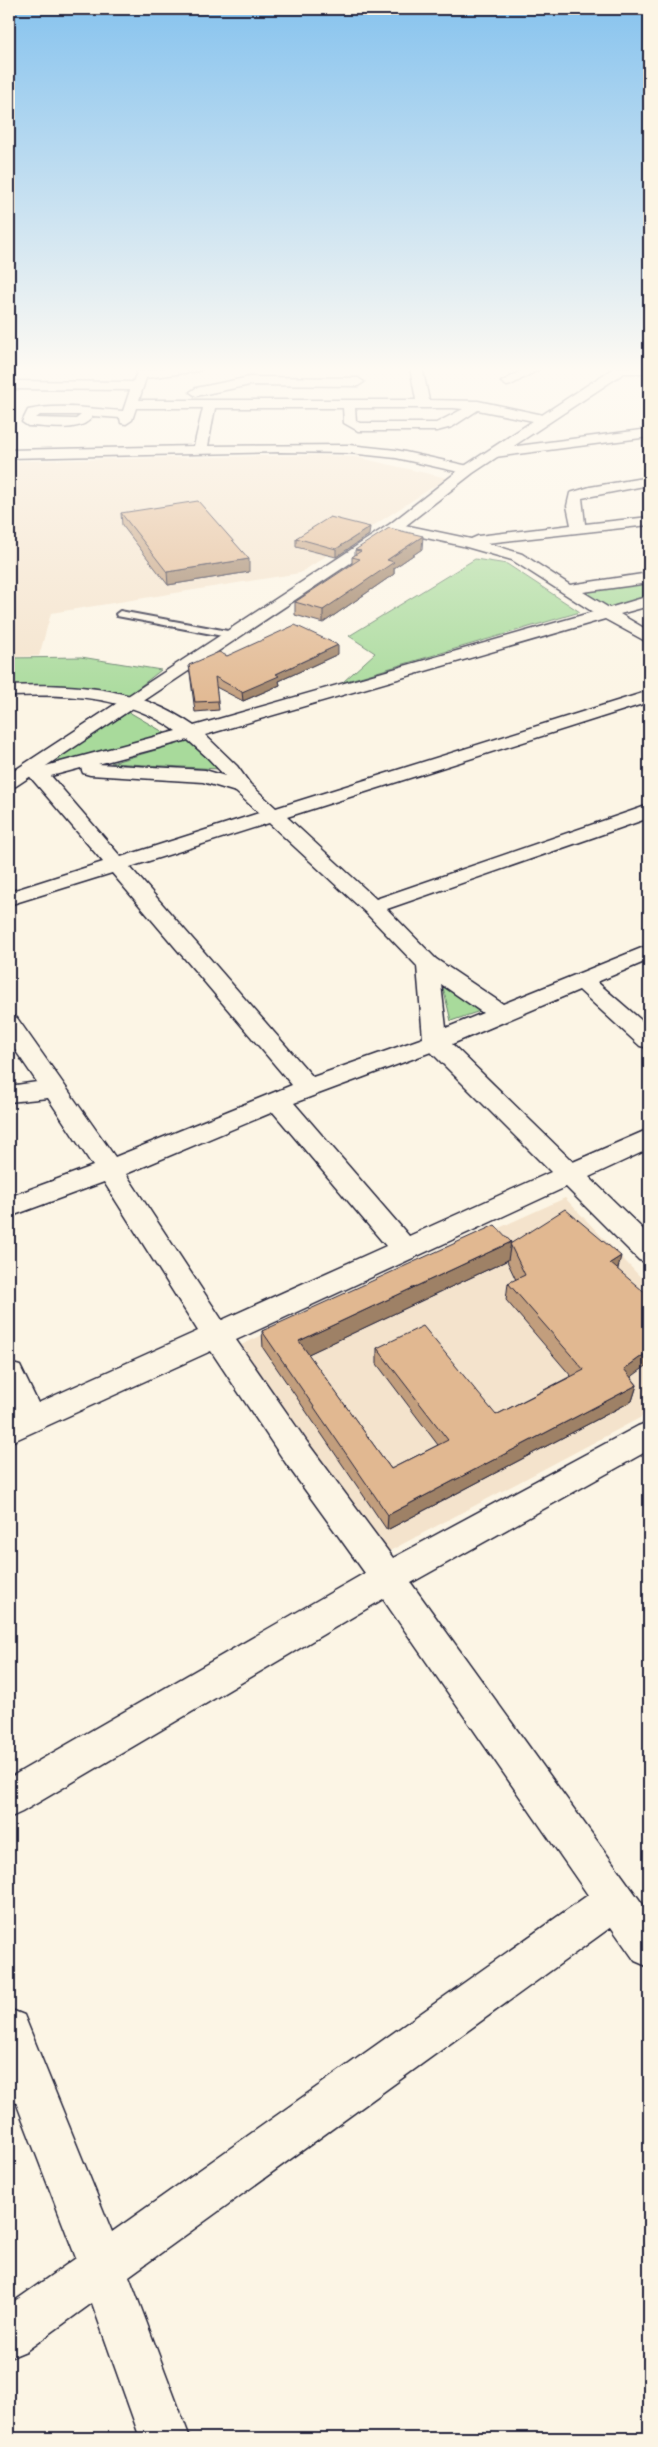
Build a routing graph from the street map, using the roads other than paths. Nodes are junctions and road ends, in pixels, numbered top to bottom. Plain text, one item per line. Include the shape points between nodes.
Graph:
1 (454, 481) edge
2 (648, 481) edge
3 (649, 521) edge
4 (395, 527) junction
5 (579, 529) junction
6 (466, 542) junction
7 (649, 578) edge
8 (567, 590) junction
9 (649, 601) edge
10 (605, 613) junction
11 (120, 614) dead end
12 (233, 635) junction
13 (649, 638) edge
14 (9, 691) edge
15 (649, 696) edge
16 (133, 701) junction
17 (191, 733) junction
18 (61, 769) junction
19 (35, 771) junction
20 (9, 782) edge
21 (243, 788) junction
22 (649, 811) edge
23 (274, 816) junction
24 (116, 864) junction
25 (9, 899) edge
26 (373, 907) junction
27 (649, 952) edge
28 (428, 964) junction
29 (581, 980) junction
30 (500, 1013) junction
31 (9, 1023) edge
32 (649, 1040) edge
33 (435, 1042) junction
34 (308, 1088) junction
35 (54, 1089) junction
36 (9, 1094) edge
37 (277, 1100) junction
38 (649, 1138) edge
39 (110, 1170) junction
40 (568, 1173) junction
41 (9, 1207) edge
42 (405, 1250) junction
43 (649, 1252) edge
44 (217, 1336) junction
45 (9, 1375) edge
46 (20, 1425) edge
47 (649, 1435) edge
48 (388, 1578) junction
49 (9, 1799) edge
50 (616, 1899) junction
51 (649, 1947) edge
52 (9, 2030) edge
53 (103, 2268) junction
54 (9, 2334) edge
55 (166, 2438) edge

1 - 4 street
2 - 5 street via 575,496
3 - 5 street
4 - 6 street
4 - 12 street
5 - 6 street
6 - 8 street via 517,557
7 - 8 street
8 - 10 street
9 - 10 street
10 - 13 street
10 - 17 street
11 - 12 lane
12 - 16 street
14 - 16 street via 97,693
15 - 23 street
16 - 17 street
16 - 19 street
17 - 18 street
17 - 21 street via 230,767
18 - 19 street
18 - 21 street via 205,776
19 - 20 street
19 - 24 street
21 - 23 street
22 - 26 street
23 - 24 street
23 - 26 street
24 - 25 street
24 - 34 street
26 - 28 street
27 - 29 street
28 - 30 street
28 - 33 street
29 - 30 street
29 - 32 street
30 - 33 street
31 - 35 street
33 - 34 street
33 - 40 street
34 - 37 street
35 - 36 street
35 - 39 street
37 - 39 street
37 - 42 street
38 - 40 street
39 - 41 street
39 - 44 street
40 - 42 street
40 - 43 street
42 - 44 street
44 - 46 street
44 - 48 street
45 - 46 street
47 - 48 street
48 - 49 street
48 - 50 street
50 - 51 street
50 - 53 street
52 - 53 street
53 - 54 street
53 - 55 street

